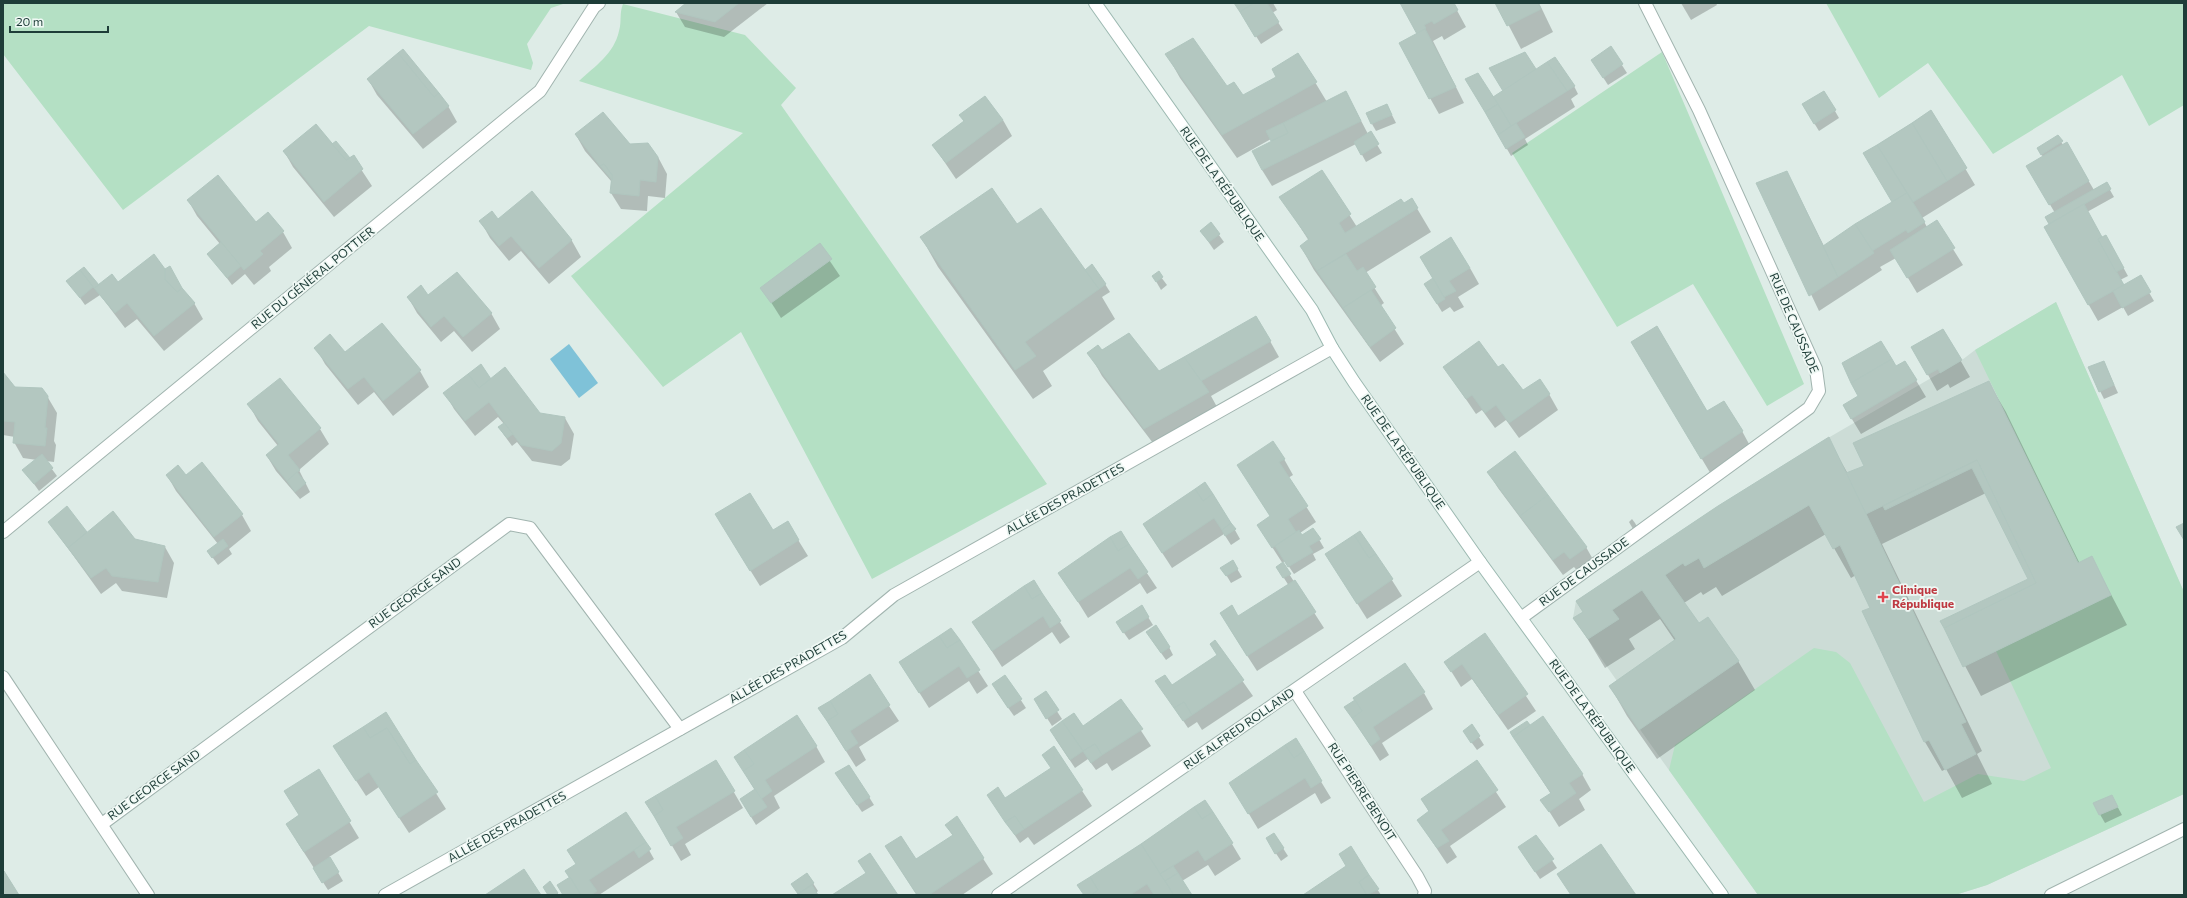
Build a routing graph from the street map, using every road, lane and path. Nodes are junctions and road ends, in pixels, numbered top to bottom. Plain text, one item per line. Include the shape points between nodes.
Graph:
1 (599, 3) edge
2 (1095, 3) edge
3 (1645, 3) edge
4 (1332, 348) junction
5 (3, 532) edge
6 (1480, 562) junction
7 (1522, 618) junction
8 (3, 677) edge
9 (1295, 691) junction
10 (680, 729) junction
11 (102, 824) junction
12 (2184, 829) edge
13 (389, 894) edge
14 (148, 895) edge
15 (998, 895) edge
16 (1424, 895) edge
17 (1722, 895) edge
18 (2051, 895) edge

1 - 5 street, RUE DU GÉNÉRAL POTTIER via 540,91
2 - 4 street, RUE DE LA RÉPUBLIQUE via 1312,310
3 - 7 street, RUE DE CAUSSADE via 1699,110 1816,369 1819,391 1809,408
4 - 6 street, RUE DE LA RÉPUBLIQUE
4 - 10 street, ALLÉE DES PRADETTES via 894,595 842,638
6 - 7 street, RUE DE LA RÉPUBLIQUE
6 - 9 street, RUE ALFRED ROLLAND
7 - 17 street, RUE DE LA RÉPUBLIQUE
8 - 11 street
9 - 15 street, RUE ALFRED ROLLAND
9 - 16 street, RUE PIERRE BENOIT via 1417,876
10 - 11 street, RUE GEORGE SAND via 530,528 509,524
10 - 13 street, ALLÉE DES PRADETTES
11 - 14 street
12 - 18 street

